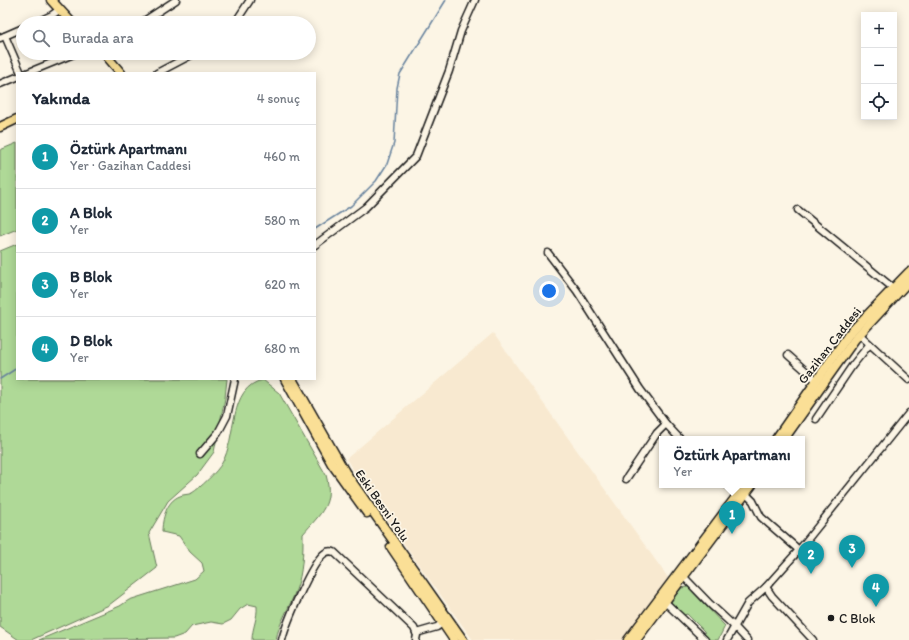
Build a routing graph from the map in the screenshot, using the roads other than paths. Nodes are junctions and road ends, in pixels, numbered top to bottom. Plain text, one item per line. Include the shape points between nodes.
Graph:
1 (51, 0) edge
2 (57, 0) edge
3 (176, 0) edge
4 (250, 0) edge
5 (475, 0) edge
6 (60, 10) junction
7 (52, 16) edge
8 (66, 16) edge
9 (72, 16) edge
10 (152, 16) edge
11 (240, 16) edge
12 (16, 31) edge
13 (2, 37) edge
14 (59, 60) edge
15 (104, 60) edge
16 (109, 60) edge
17 (182, 60) edge
18 (20, 72) edge
19 (29, 72) edge
20 (117, 72) edge
21 (117, 72) edge
22 (159, 72) edge
23 (16, 77) edge
24 (0, 84) edge
25 (16, 120) edge
26 (0, 127) edge
27 (798, 210) dead end
28 (316, 244) edge
29 (548, 253) dead end
30 (909, 272) edge
31 (909, 281) edge
32 (893, 288) junction
33 (858, 334) junction
34 (869, 345) junction
35 (788, 355) dead end
36 (235, 380) edge
37 (286, 380) edge
38 (293, 380) edge
39 (816, 380) junction
40 (909, 380) edge
41 (909, 413) edge
42 (816, 419) dead end
43 (666, 424) junction
44 (677, 436) edge
45 (778, 436) edge
46 (786, 436) edge
47 (200, 454) dead end
48 (626, 478) dead end
49 (733, 488) edge
50 (744, 488) edge
51 (749, 488) edge
52 (742, 494) junction
53 (799, 550) junction
54 (684, 577) junction
55 (766, 587) junction
56 (665, 602) junction
57 (442, 623) junction
58 (734, 626) junction
59 (416, 633) junction
60 (284, 639) edge
61 (416, 640) edge
62 (454, 640) edge
63 (463, 640) edge
64 (628, 640) edge
65 (636, 640) edge
66 (705, 640) edge
67 (727, 640) edge
68 (747, 640) edge
69 (813, 640) edge

1 - 6 main road
2 - 9 main road
3 - 10 street
4 - 11 street
5 - 28 street via 461,31 449,71 416,156 366,207
6 - 7 street
6 - 8 main road
12 - 13 street
13 - 18 street
14 - 19 street
15 - 20 main road
16 - 21 main road
17 - 22 street
23 - 24 street
25 - 26 main road
27 - 32 street
29 - 43 street via 577,291 640,389
30 - 32 main road, Gazihan Caddesi
31 - 33 main road, Gazihan Caddesi
32 - 39 main road, Gazihan Caddesi via 849,334
33 - 34 street
33 - 46 main road, Gazihan Caddesi
34 - 40 street
34 - 42 street
35 - 39 street
36 - 47 street via 227,416 218,433
37 - 57 main road, Eski Besni Yolu via 339,476 378,528
38 - 63 main road, Eski Besni Yolu via 344,472
39 - 45 main road, Gazihan Caddesi
41 - 53 street
43 - 44 street
43 - 48 street
49 - 52 street
50 - 52 main road
51 - 52 main road
52 - 53 street via 753,501 761,517
52 - 54 main road
52 - 64 main road
53 - 55 street
54 - 56 main road
54 - 58 street
55 - 58 street via 750,600
55 - 69 street
56 - 65 main road
56 - 66 street
57 - 59 street
57 - 62 main road, Eski Besni Yolu
58 - 67 street
58 - 68 street
59 - 60 street via 409,623 330,551 324,553 315,565 290,616
59 - 61 street

